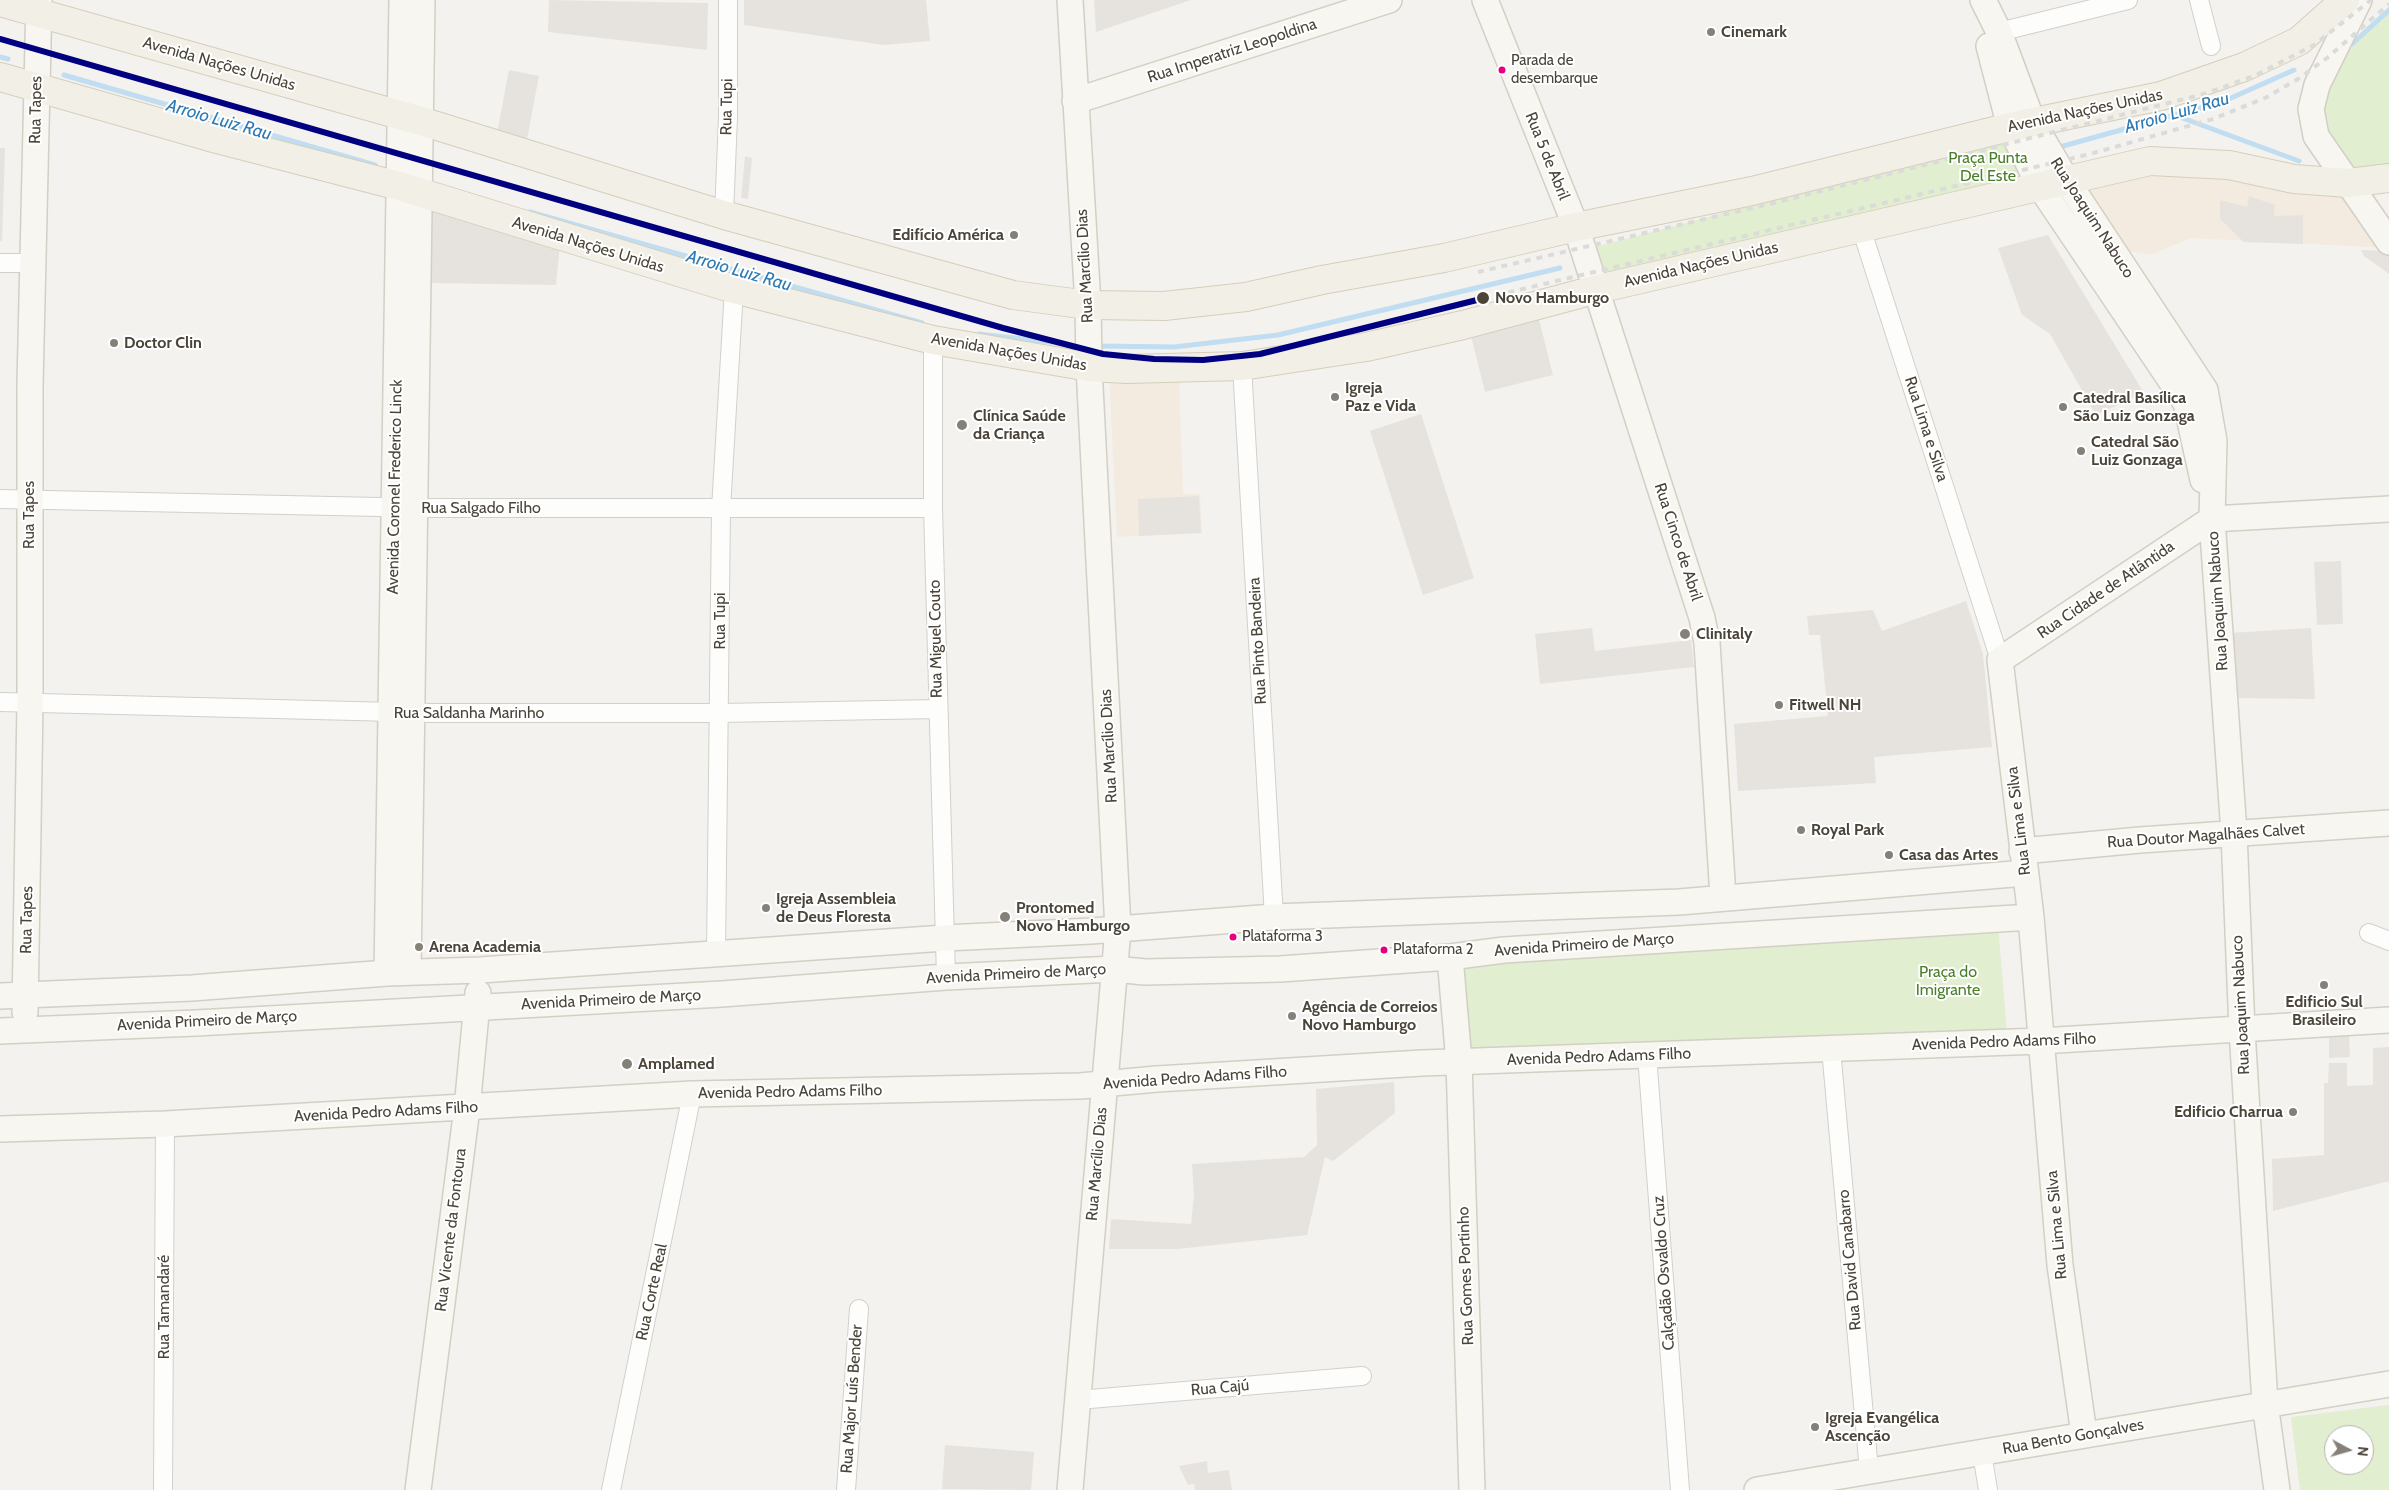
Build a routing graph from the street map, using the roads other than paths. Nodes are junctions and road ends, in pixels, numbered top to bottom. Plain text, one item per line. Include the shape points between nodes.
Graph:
1 (402, 0) edge
2 (422, 0) edge
3 (728, 0) edge
4 (1070, 0) edge
5 (1389, 0) edge
6 (1485, 0) edge
7 (1981, 0) edge
8 (2128, 0) edge
9 (2199, 0) edge
10 (2345, 0) edge
11 (2358, 0) edge
12 (0, 2) edge
13 (39, 6) edge
14 (1999, 32) junction
15 (2211, 46) dead end
16 (0, 76) edge
17 (36, 88) junction
18 (1075, 101) junction
19 (411, 119) junction
20 (2022, 125) junction
21 (2389, 178) edge
22 (2067, 182) junction
23 (2348, 184) junction
24 (2041, 188) junction
25 (408, 190) junction
26 (724, 215) junction
27 (1576, 227) junction
28 (1861, 228) junction
29 (2389, 242) edge
30 (0, 263) edge
31 (33, 263) junction
32 (734, 289) junction
33 (1598, 289) junction
34 (1088, 305) junction
35 (934, 340) junction
36 (1242, 366) junction
37 (1089, 367) junction
38 (0, 499) edge
39 (29, 499) junction
40 (404, 508) junction
41 (933, 508) junction
42 (721, 509) junction
43 (2389, 509) edge
44 (2212, 519) junction
45 (2000, 660) junction
46 (0, 702) edge
47 (30, 703) junction
48 (938, 709) junction
49 (402, 713) junction
50 (720, 714) junction
51 (2389, 823) edge
52 (2234, 834) junction
53 (2024, 862) junction
54 (1723, 897) junction
55 (1274, 917) junction
56 (2031, 917) junction
57 (1118, 929) junction
58 (2369, 933) dead end
59 (945, 938) junction
60 (2389, 941) edge
61 (716, 954) junction
62 (1450, 957) junction
63 (1114, 969) junction
64 (480, 970) junction
65 (397, 973) junction
66 (946, 978) junction
67 (26, 995) junction
68 (0, 996) edge
69 (477, 1007) junction
70 (2389, 1020) edge
71 (25, 1029) junction
72 (2242, 1030) junction
73 (0, 1031) edge
74 (2041, 1041) junction
75 (1831, 1049) junction
76 (1647, 1055) junction
77 (1459, 1062) junction
78 (1103, 1085) junction
79 (692, 1094) junction
80 (467, 1108) junction
81 (165, 1124) junction
82 (0, 1129) edge
83 (859, 1309) dead end
84 (1362, 1376) dead end
85 (2389, 1384) edge
86 (1078, 1400) junction
87 (2265, 1403) junction
88 (2084, 1434) junction
89 (1982, 1453) junction
90 (1869, 1472) junction
91 (163, 1490) edge
92 (418, 1490) edge
93 (611, 1490) edge
94 (846, 1490) edge
95 (1070, 1490) edge
96 (1472, 1490) edge
97 (1680, 1490) edge
98 (1757, 1490) edge
99 (1988, 1490) edge
100 (2277, 1490) edge

1 - 19 street, Avenida Coronel Frederico Linck
2 - 19 street, Avenida Coronel Frederico Linck
3 - 26 street, Rua Tupi
4 - 18 street, Rua Marcílio Dias
5 - 18 street, Rua Imperatriz Leopoldina
6 - 27 street, Rua 5 de Abril
7 - 14 street, Rua Joaquim Nabuco
7 - 20 street, Rua Joaquim Nabuco via 1986,36
8 - 14 street
9 - 15 street
10 - 20 main road, Avenida Nações Unidas via 2299,41 2227,74 2161,96
11 - 23 street via 2318,84 2311,109 2316,136
12 - 13 main road, Avenida Nações Unidas
13 - 17 street, Rua Tapes
13 - 19 main road, Avenida Nações Unidas
14 - 20 street, Rua Joaquim Nabuco
16 - 17 main road, Avenida Nações Unidas
17 - 25 main road, Avenida Nações Unidas
17 - 31 street, Rua Tapes
18 - 34 street, Rua Marcílio Dias
19 - 25 street, Avenida Coronel Frederico Linck
19 - 26 main road, Avenida Nações Unidas
20 - 22 street, Rua Joaquim Nabuco
20 - 24 street, Rua Joaquim Nabuco
20 - 27 main road, Avenida Nações Unidas via 1752,192
21 - 23 main road, Avenida Nações Unidas
22 - 23 main road, Avenida Nações Unidas via 2150,161 2229,165 2294,179
22 - 24 main road, Avenida Nações Unidas
22 - 44 street, Rua Joaquim Nabuco via 2205,390 2214,441
23 - 29 street
24 - 28 main road, Avenida Nações Unidas
24 - 44 street, Rua Joaquim Nabuco via 2186,403
25 - 32 main road, Avenida Nações Unidas
25 - 40 street, Avenida Coronel Frederico Linck
26 - 34 main road, Avenida Nações Unidas via 1013,294
27 - 33 street, Rua Cinco de Abril
27 - 34 main road, Avenida Nações Unidas via 1444,258 1246,297 1164,306
28 - 33 main road, Avenida Nações Unidas
28 - 45 street, Rua Lima e Silva
30 - 31 street
31 - 39 street, Rua Tapes
32 - 35 main road, Avenida Nações Unidas
32 - 42 street, Rua Tupi
33 - 36 main road, Avenida Nações Unidas via 1366,347
33 - 54 street, Rua Cinco de Abril via 1702,618 1707,643
34 - 37 street, Rua Marcílio Dias
35 - 37 main road, Avenida Nações Unidas
35 - 41 street, Rua Miguel Couto
36 - 37 main road, Avenida Nações Unidas via 1171,369
36 - 55 street, Rua Pinto Bandeira
37 - 57 street, Rua Marcílio Dias
38 - 39 street, Rua Salgado Filho
39 - 40 street, Rua Salgado Filho
39 - 47 street, Rua Tapes
40 - 42 street, Rua Salgado Filho
40 - 49 street, Avenida Coronel Frederico Linck
41 - 42 street, Rua Salgado Filho
41 - 48 street, Rua Miguel Couto
42 - 50 street, Rua Tupi
43 - 44 street
44 - 45 street, Rua Cidade de Atlântida
44 - 52 street, Rua Joaquim Nabuco
45 - 53 street, Rua Lima e Silva
46 - 47 street, Rua Saldanha Marinho
47 - 49 street, Rua Saldanha Marinho
47 - 67 street, Rua Tapes
48 - 50 street, Rua Saldanha Marinho
48 - 59 street, Rua Miguel Couto
49 - 50 street, Rua Saldanha Marinho
49 - 65 street, Avenida Coronel Frederico Linck
50 - 61 street, Rua Tupi
51 - 52 street, Rua Doutor Magalhães Calvet
52 - 53 street, Rua Doutor Magalhães Calvet
52 - 72 street, Rua Joaquim Nabuco
53 - 54 street, Avenida Primeiro de Março
53 - 56 street, Rua Lima e Silva
54 - 55 street, Avenida Primeiro de Março via 1679,902
55 - 57 street, Avenida Primeiro de Março
56 - 62 street, Avenida Primeiro de Março via 1511,949
56 - 74 street, Rua Lima e Silva
57 - 59 street, Avenida Primeiro de Março
57 - 63 street, Rua Marcílio Dias
58 - 60 street
59 - 61 street, Avenida Primeiro de Março
59 - 66 street, Rua Miguel Couto
61 - 64 street, Avenida Primeiro de Março
62 - 63 street, Avenida Primeiro de Março via 1280,969 1145,972
62 - 77 street, Rua Gomes Portinho
63 - 66 street, Avenida Primeiro de Março
63 - 78 street, Rua Marcílio Dias
64 - 65 street, Avenida Primeiro de Março
64 - 69 street, Rua Vicente da Fontoura
65 - 67 street, Avenida Primeiro de Março via 192,988
66 - 69 street, Avenida Primeiro de Março
67 - 68 street, Avenida Primeiro de Março
67 - 71 street, Rua Tapes
69 - 71 street, Avenida Primeiro de Março
69 - 80 street, Rua Vicente da Fontoura
70 - 72 street, Avenida Pedro Adams Filho
71 - 73 street, Avenida Primeiro de Março
72 - 74 street, Avenida Pedro Adams Filho
72 - 87 street, Rua Joaquim Nabuco
74 - 75 street, Avenida Pedro Adams Filho
74 - 88 street, Rua Lima e Silva via 2060,1265
75 - 76 street, Avenida Pedro Adams Filho
75 - 90 street, Rua David Canabarro
76 - 77 street, Avenida Pedro Adams Filho
76 - 97 street, Calçadão Osvaldo Cruz
77 - 78 street, Avenida Pedro Adams Filho
77 - 96 street, Rua Gomes Portinho
78 - 79 street, Avenida Pedro Adams Filho
78 - 86 street, Rua Marcílio Dias
79 - 80 street, Avenida Pedro Adams Filho
79 - 93 street, Rua Corte Real
80 - 81 street, Avenida Pedro Adams Filho
80 - 92 street, Rua Vicente da Fontoura
81 - 82 street, Avenida Pedro Adams Filho
81 - 91 street, Rua Tamandaré
83 - 94 street, Rua Major Luís Bender
84 - 86 street, Rua Cajú
85 - 87 street, Rua Bento Gonçalves
86 - 95 street, Rua Marcílio Dias
87 - 88 street, Rua Bento Gonçalves
87 - 100 street, Rua Joaquim Nabuco
88 - 89 street, Rua Bento Gonçalves
89 - 90 street, Rua Bento Gonçalves
89 - 99 street
90 - 98 street, Rua Bento Gonçalves

